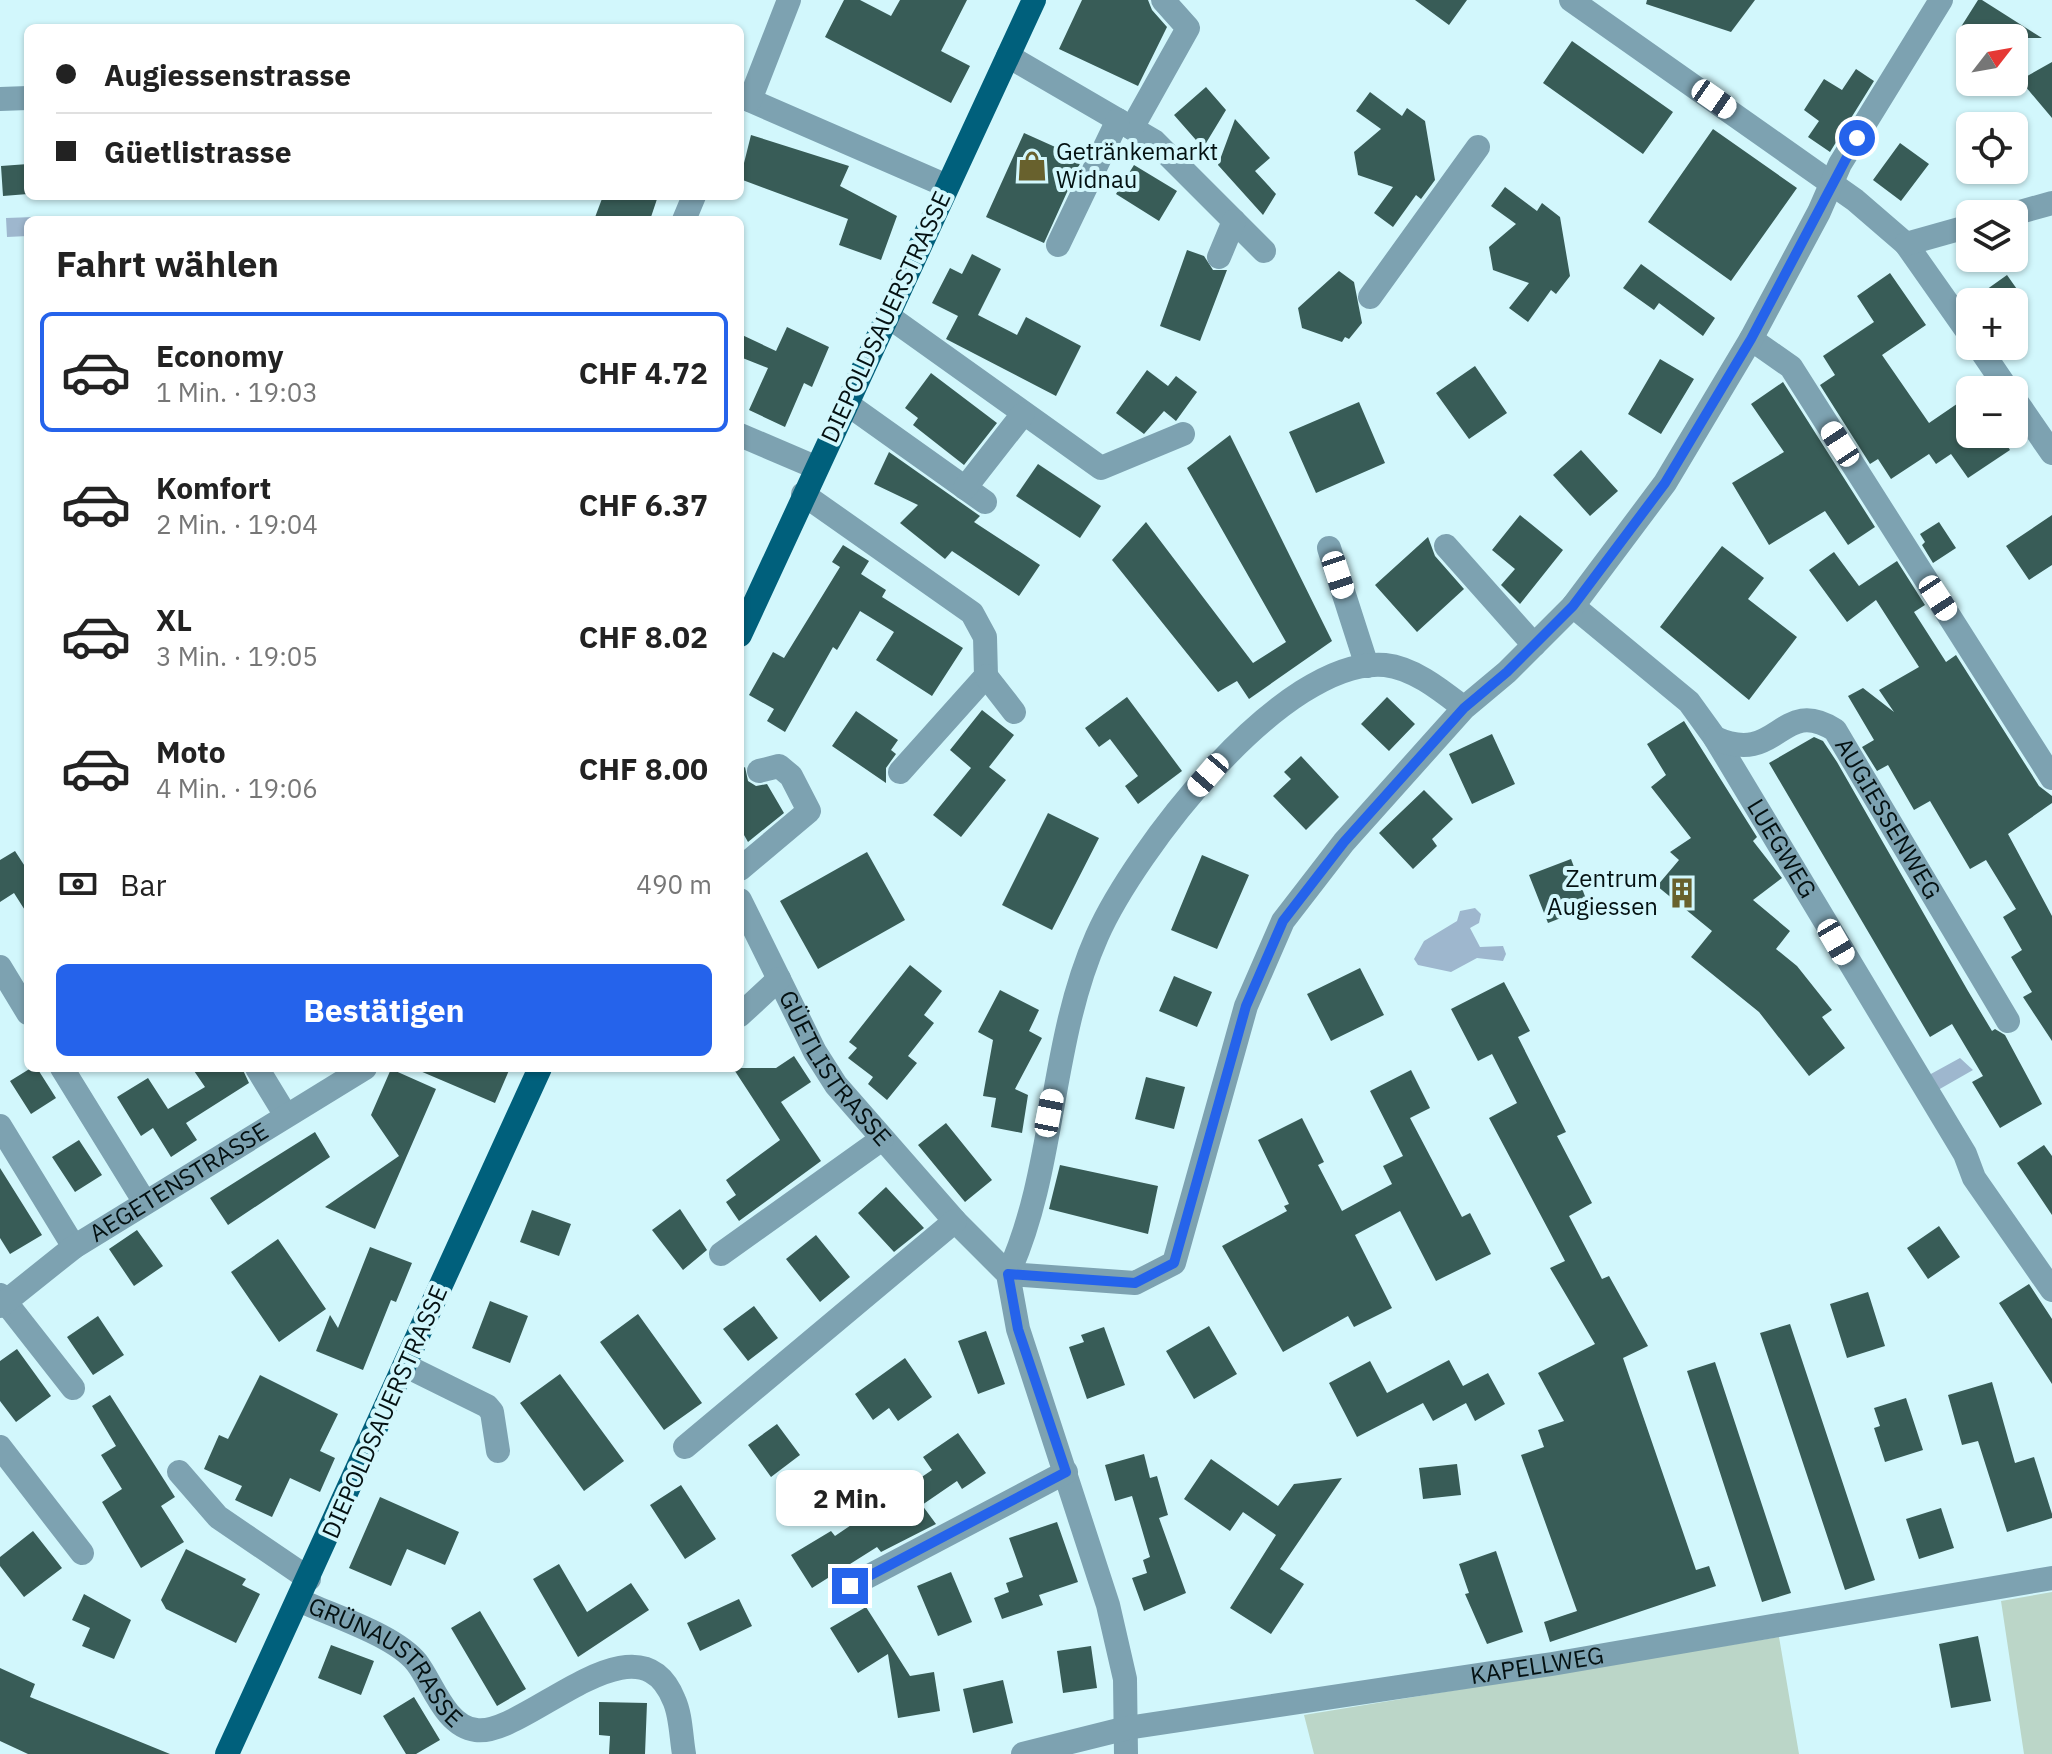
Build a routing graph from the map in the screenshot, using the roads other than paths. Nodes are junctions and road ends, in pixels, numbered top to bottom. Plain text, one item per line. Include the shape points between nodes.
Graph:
1 (789, 0) edge
2 (1034, 0) edge
3 (1163, 0) edge
4 (1571, 0) edge
5 (1941, 0) edge
6 (1008, 56) junction
7 (24, 98) edge
8 (745, 98) edge
9 (0, 99) edge
10 (1125, 124) junction
11 (1478, 147) dead end
12 (1831, 184) junction
13 (947, 186) junction
14 (2052, 203) edge
15 (2028, 210) edge
16 (1234, 221) junction
17 (1956, 230) edge
18 (1906, 244) junction
19 (1058, 245) dead end
20 (1264, 251) dead end
21 (1219, 257) dead end
22 (1370, 297) dead end
23 (1956, 315) edge
24 (888, 316) junction
25 (1751, 339) junction
26 (846, 403) junction
27 (1023, 414) junction
28 (2028, 418) edge
29 (1183, 434) dead end
30 (744, 437) edge
31 (2052, 453) edge
32 (815, 467) junction
33 (803, 494) junction
34 (1446, 546) dead end
35 (1329, 548) dead end
36 (1573, 606) junction
37 (744, 626) edge
38 (1534, 645) junction
39 (1367, 666) junction
40 (986, 676) junction
41 (1464, 708) junction
42 (1014, 712) dead end
43 (1715, 738) junction
44 (759, 771) dead end
45 (900, 772) dead end
46 (2052, 778) edge
47 (744, 866) edge
48 (744, 908) edge
49 (0, 967) edge
50 (779, 979) junction
51 (24, 1006) edge
52 (744, 1011) edge
53 (2008, 1021) dead end
54 (64, 1072) edge
55 (259, 1072) edge
56 (353, 1072) edge
57 (538, 1072) edge
58 (285, 1114) junction
59 (0, 1126) edge
60 (882, 1139) junction
61 (144, 1201) junction
62 (955, 1221) junction
63 (74, 1247) junction
64 (721, 1254) dead end
65 (1008, 1274) junction
66 (2052, 1290) edge
67 (1, 1301) edge
68 (406, 1366) junction
69 (73, 1388) dead end
70 (0, 1447) edge
71 (685, 1447) dead end
72 (498, 1451) dead end
73 (179, 1472) dead end
74 (1066, 1472) junction
75 (82, 1553) dead end
76 (2052, 1578) edge
77 (850, 1586) dead end
78 (304, 1590) junction
79 (1127, 1728) junction
80 (227, 1754) edge
81 (684, 1754) edge
82 (1023, 1754) edge
83 (1126, 1754) edge

1 - 8 street
2 - 6 main road, DIEPOLDSAUERSTRASSE
3 - 10 street via 1188,28
4 - 12 street
5 - 12 street
6 - 10 street
6 - 13 main road, DIEPOLDSAUERSTRASSE
7 - 9 street
8 - 13 street
10 - 16 street via 1154,141
10 - 19 street
11 - 22 street
12 - 18 street
12 - 25 street
13 - 24 main road, DIEPOLDSAUERSTRASSE
14 - 15 street
16 - 20 street
16 - 21 street
17 - 18 street
18 - 23 street
24 - 26 main road, DIEPOLDSAUERSTRASSE
24 - 27 street
25 - 36 street via 1665,483
25 - 46 street via 1791,367
26 - 27 street via 975,495
26 - 32 main road, DIEPOLDSAUERSTRASSE
27 - 29 street via 1101,468
28 - 31 street
30 - 32 street
32 - 33 main road, DIEPOLDSAUERSTRASSE
33 - 37 main road, DIEPOLDSAUERSTRASSE
33 - 40 street via 972,613 985,637
34 - 38 street
35 - 39 street
36 - 38 street
36 - 43 street, LUEGWEG via 1689,702
38 - 41 street
39 - 41 street via 1402,669
39 - 65 street via 1327,678 1278,710 1222,758 1132,872 1097,936 1068,1019 1024,1238
40 - 42 street
40 - 45 street
41 - 65 street via 1344,842 1283,921 1246,1006 1174,1263 1135,1283
43 - 53 street, AUGIESSENWEG via 1736,747 1754,746 1801,719 1819,720 1835,730
43 - 66 street, LUEGWEG via 1965,1154 1974,1178
44 - 47 street via 779,766 791,776 809,811
48 - 50 street, GÜETLISTRASSE
49 - 51 street
50 - 52 street
50 - 60 street, GÜETLISTRASSE via 836,1085
54 - 61 street
55 - 58 street
56 - 58 street, AEGETENSTRASSE
57 - 68 main road, DIEPOLDSAUERSTRASSE
58 - 61 street, AEGETENSTRASSE
59 - 63 street
60 - 62 street, GÜETLISTRASSE
60 - 64 street
61 - 63 street, AEGETENSTRASSE
62 - 65 street, GÜETLISTRASSE
62 - 71 street
63 - 67 street, AEGETENSTRASSE
65 - 74 street via 1018,1329
67 - 69 street
68 - 72 street via 487,1406
68 - 78 main road, DIEPOLDSAUERSTRASSE
70 - 75 street
73 - 78 street, GRÜNAUSTRASSE via 218,1517
74 - 77 street
74 - 79 street via 1108,1605 1125,1679
76 - 79 street, KAPELLWEG via 1567,1662
78 - 80 main road, DIEPOLDSAUERSTRASSE
78 - 81 street, GRÜNAUSTRASSE via 416,1661 452,1718 475,1730 503,1726 565,1688 604,1673 644,1670 661,1681 674,1700
79 - 82 street, KAPELLWEG
79 - 83 street

